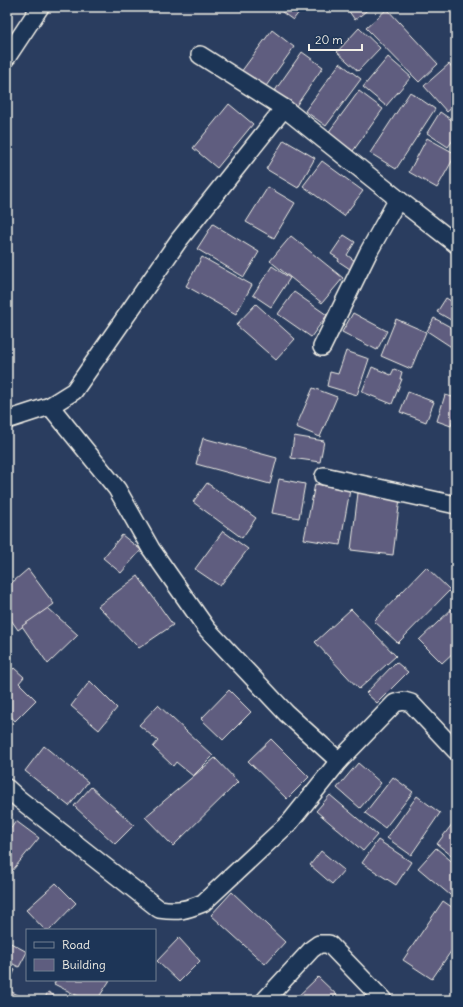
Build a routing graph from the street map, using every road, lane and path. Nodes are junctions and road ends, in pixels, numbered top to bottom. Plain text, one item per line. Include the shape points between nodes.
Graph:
1 (40, 7) edge
2 (200, 55) dead end
3 (7, 57) edge
4 (284, 108) junction
5 (398, 199) junction
6 (456, 244) edge
7 (322, 347) dead end
8 (50, 406) junction
9 (7, 420) edge
10 (324, 476) dead end
11 (456, 505) edge
12 (456, 751) edge
13 (339, 761) junction
14 (7, 788) edge
15 (265, 1000) edge
16 (383, 1000) edge

1 - 3 street
2 - 4 street
4 - 5 street
4 - 8 street via 179,240 74,391
5 - 6 street
5 - 7 street via 368,253
8 - 9 street
8 - 13 street via 117,489 151,549 207,629 286,713
10 - 11 street
12 - 13 street via 411,703 404,701 395,703
13 - 14 street via 290,822 203,903 174,912 159,909
15 - 16 street via 312,949 319,944 329,944

